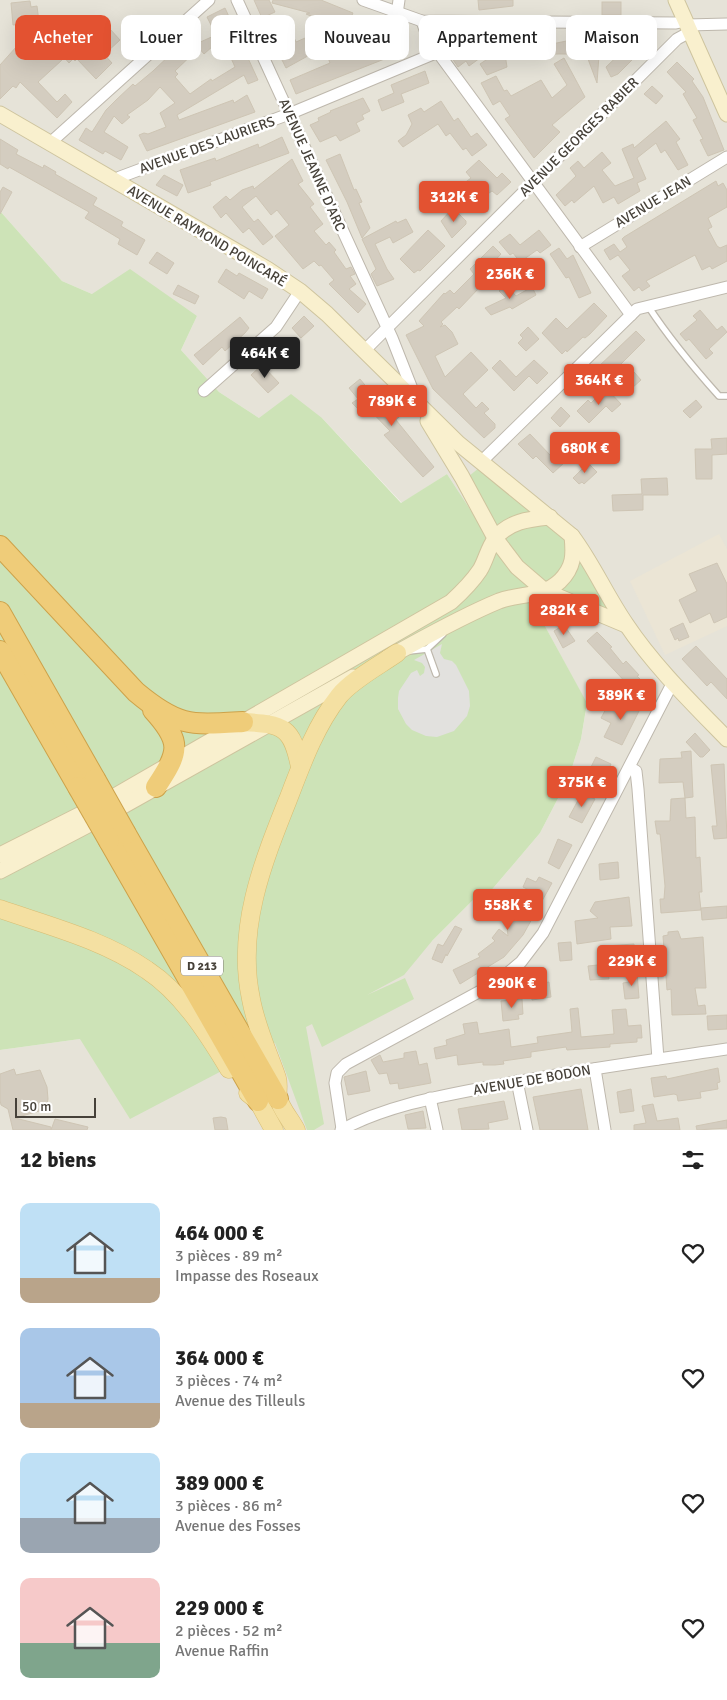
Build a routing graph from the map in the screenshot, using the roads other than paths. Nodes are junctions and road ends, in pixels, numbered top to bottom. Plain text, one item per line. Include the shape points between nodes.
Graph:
1 (209, 0) edge
2 (237, 0) edge
3 (363, 0) edge
4 (398, 0) edge
5 (676, 0) edge
6 (397, 14) junction
7 (419, 20) edge
8 (556, 22) edge
9 (727, 24) edge
10 (687, 26) junction
11 (419, 60) edge
12 (444, 60) edge
13 (0, 114) edge
14 (289, 114) junction
15 (727, 114) edge
16 (50, 143) junction
17 (727, 157) edge
18 (116, 181) junction
19 (534, 184) junction
20 (580, 246) junction
21 (727, 287) edge
22 (300, 291) junction
23 (648, 306) junction
24 (631, 315) junction
25 (387, 329) junction
26 (365, 350) junction
27 (204, 391) dead end
28 (727, 396) edge
29 (417, 403) junction
30 (482, 461) junction
31 (462, 477) junction
32 (550, 517) junction
33 (572, 536) junction
34 (495, 538) junction
35 (0, 546) edge
36 (546, 591) junction
37 (0, 612) edge
38 (461, 617) junction
39 (626, 625) junction
40 (427, 649) junction
41 (0, 652) edge
42 (397, 653) junction
43 (436, 674) dead end
44 (673, 682) junction
45 (136, 692) junction
46 (243, 722) junction
47 (268, 723) junction
48 (727, 739) edge
49 (172, 762) junction
50 (300, 768) junction
51 (630, 768) junction
52 (86, 783) junction
53 (156, 787) junction
54 (118, 837) junction
55 (0, 855) edge
56 (0, 871) edge
57 (0, 908) edge
58 (727, 1049) edge
59 (658, 1059) junction
60 (594, 1069) junction
61 (517, 1081) junction
62 (278, 1098) junction
63 (430, 1098) junction
64 (258, 1101) junction
65 (274, 1130) edge
66 (296, 1130) edge
67 (342, 1130) edge
68 (437, 1130) edge
69 (527, 1130) edge
70 (605, 1130) edge

1 - 16 street
2 - 14 street, AVENUE JEANNE D'ARC
3 - 6 street
4 - 6 street
5 - 10 street
6 - 7 street
8 - 10 street via 676,23
9 - 10 street
10 - 15 street
10 - 19 street, AVENUE GEORGES RABIER
11 - 14 street, AVENUE DES LAURIERS
12 - 19 street
13 - 16 street, AVENUE RAYMOND POINCARÉ
14 - 18 street, AVENUE DES LAURIERS
14 - 25 street, AVENUE JEANNE D'ARC
16 - 18 street, AVENUE RAYMOND POINCARÉ
17 - 20 street, AVENUE JEAN
18 - 22 street, AVENUE RAYMOND POINCARÉ
19 - 20 street
19 - 25 street, AVENUE GEORGES RABIER
20 - 24 street
21 - 23 street
22 - 26 street, AVENUE RAYMOND POINCARÉ
22 - 27 street via 276,327
23 - 24 street
23 - 28 lane via 706,382 719,396
24 - 30 street
25 - 26 street, AVENUE GEORGES RABIER
25 - 29 street, AVENUE JEANNE D'ARC
26 - 29 street, AVENUE RAYMOND POINCARÉ
29 - 30 street, AVENUE RAYMOND POINCARÉ via 458,443
29 - 31 street, AVENUE RAYMOND POINCARÉ
30 - 31 street
30 - 32 street, AVENUE RAYMOND POINCARÉ
31 - 34 street, AVENUE RAYMOND POINCARÉ
32 - 33 street, AVENUE RAYMOND POINCARÉ
32 - 34 street via 517,523
33 - 36 street via 574,554 571,569
33 - 39 street, AVENUE RAYMOND POINCARÉ via 587,555
34 - 36 street, AVENUE RAYMOND POINCARÉ via 517,567
34 - 46 street via 480,569 451,602
35 - 45 highway
36 - 38 street via 502,600
36 - 39 street, AVENUE RAYMOND POINCARÉ
37 - 52 highway, D 213
38 - 40 lane
38 - 42 street
39 - 44 street, AVENUE RAYMOND POINCARÉ
40 - 42 lane
40 - 43 lane
41 - 52 highway, D 213
42 - 47 street
42 - 50 main road via 340,695
44 - 48 street, AVENUE RAYMOND POINCARÉ
44 - 51 street
45 - 46 highway via 176,719 207,724
45 - 49 highway via 171,735 174,744
46 - 47 main road
46 - 49 street
47 - 50 main road via 284,731 295,742
47 - 53 street
49 - 53 highway
49 - 55 street via 101,804
50 - 62 main road via 265,857 252,900 247,937 250,998 278,1080
51 - 59 street via 636,771 638,789
51 - 67 street via 543,934 521,962 497,982 346,1064 337,1073 335,1084
52 - 54 highway, D 213, bridge
53 - 56 street
54 - 62 highway, D 213
54 - 64 highway, D 213
57 - 64 main road via 88,940 148,970 185,1006 239,1086
58 - 59 street, AVENUE DE BODON
59 - 60 street, AVENUE DE BODON
60 - 61 street, AVENUE DE BODON
60 - 70 street
61 - 63 street, AVENUE DE BODON
61 - 69 street
62 - 66 main road, D 213
63 - 67 street, AVENUE DE BODON via 372,1116
63 - 68 street
64 - 65 main road, D 213

